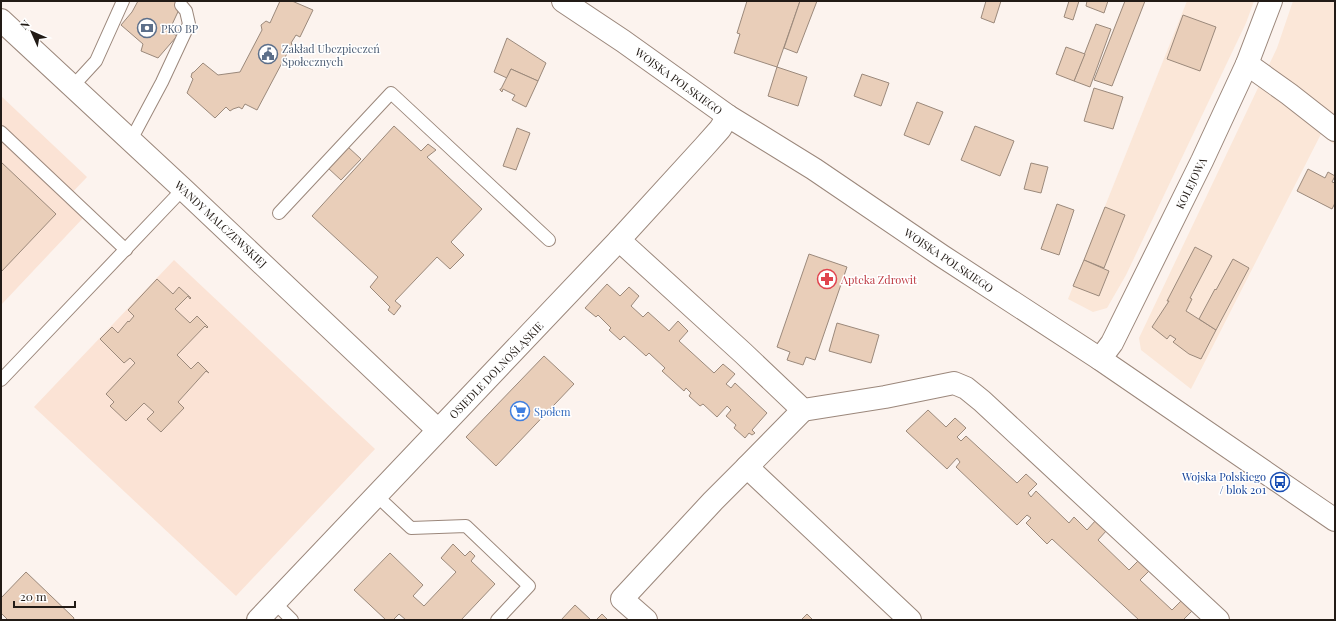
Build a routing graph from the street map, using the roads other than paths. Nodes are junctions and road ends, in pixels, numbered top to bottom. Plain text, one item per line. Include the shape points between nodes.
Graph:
1 (123, 1) edge
2 (563, 1) edge
3 (1270, 1) edge
4 (181, 5) dead end
5 (1, 20) edge
6 (1247, 64) junction
7 (73, 86) junction
8 (728, 116) junction
9 (1335, 130) edge
10 (1, 132) edge
11 (131, 140) junction
12 (184, 189) junction
13 (279, 213) dead end
14 (549, 240) dead end
15 (619, 240) junction
16 (126, 250) junction
17 (1100, 359) junction
18 (1, 380) edge
19 (803, 410) junction
20 (438, 430) junction
21 (747, 467) junction
22 (377, 496) junction
23 (1335, 520) edge
24 (274, 602) junction
25 (258, 620) edge
26 (292, 620) edge
27 (497, 620) edge
28 (646, 620) edge
29 (910, 620) edge
30 (1218, 620) edge

1 - 7 lane via 96,61
2 - 8 street, WOJSKA POLSKIEGO
3 - 6 street, KOLEJOWA
4 - 11 lane via 186,11 189,24
5 - 7 street, WANDY MALCZEWSKIEJ
6 - 9 street
6 - 17 street, KOLEJOWA via 1112,343
7 - 11 street, WANDY MALCZEWSKIEJ
8 - 15 street, OSIEDLE DOLNOŚLĄSKIE via 720,129
8 - 17 street, WOJSKA POLSKIEGO via 814,169
10 - 16 lane
11 - 12 street, WANDY MALCZEWSKIEJ
12 - 16 lane
12 - 20 street, WANDY MALCZEWSKIEJ
13 - 14 lane via 391,93
15 - 19 street
15 - 20 street, OSIEDLE DOLNOŚLĄSKIE
16 - 18 lane
17 - 23 street, WOJSKA POLSKIEGO
19 - 21 street
19 - 30 street via 954,383 966,388
20 - 22 street, OSIEDLE DOLNOŚLĄSKIE
21 - 28 street via 622,598
21 - 29 street
22 - 24 street, OSIEDLE DOLNOŚLĄSKIE
22 - 27 lane via 411,528 466,526 529,586
24 - 25 street, OSIEDLE DOLNOŚLĄSKIE
24 - 26 lane

